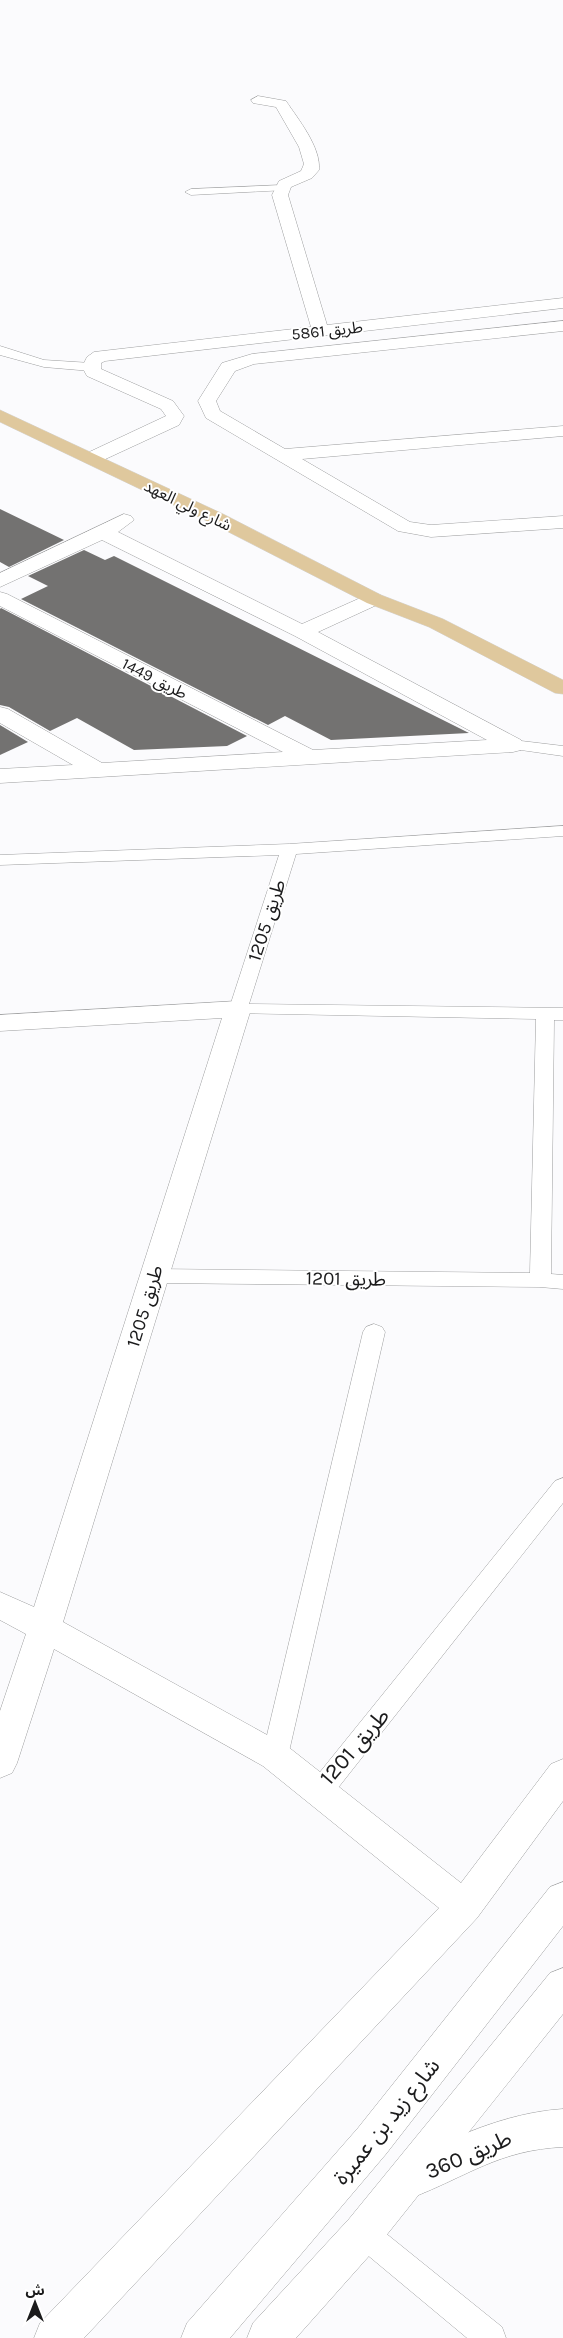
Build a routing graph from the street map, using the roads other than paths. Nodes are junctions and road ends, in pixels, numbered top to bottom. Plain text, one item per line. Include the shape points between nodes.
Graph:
1 (258, 100) dead end
2 (282, 188) junction
3 (191, 192) dead end
4 (563, 304) edge
5 (563, 326) edge
6 (320, 330) junction
7 (0, 350) edge
8 (92, 364) junction
9 (0, 415) edge
10 (563, 431) edge
11 (282, 455) junction
12 (92, 458) junction
13 (124, 520) dead end
14 (563, 522) edge
15 (102, 532) junction
16 (0, 581) edge
17 (0, 598) edge
18 (374, 599) junction
19 (302, 632) junction
20 (563, 688) edge
21 (563, 706) edge
22 (0, 714) edge
23 (513, 745) junction
24 (563, 751) edge
25 (310, 758) junction
26 (100, 771) junction
27 (0, 776) edge
28 (563, 831) edge
29 (289, 849) junction
30 (0, 860) edge
31 (238, 1009) junction
32 (554, 1014) edge
33 (0, 1023) edge
34 (153, 1276) junction
35 (540, 1280) junction
36 (563, 1282) edge
37 (374, 1332) dead end
38 (563, 1487) edge
39 (0, 1605) edge
40 (45, 1628) junction
41 (275, 1756) junction
42 (0, 1764) edge
43 (563, 1774) edge
44 (321, 1790) junction
45 (563, 1898) edge
46 (464, 1907) junction
47 (563, 1986) edge
48 (563, 2128) edge
49 (405, 2182) junction
50 (363, 2233) junction
51 (55, 2338) edge
52 (202, 2338) edge
53 (268, 2338) edge
54 (491, 2338) edge

1 - 2 street via 281,104 306,147 312,165 308,174 284,184
2 - 3 lane
2 - 6 street via 280,194
4 - 6 street, طريق 5861
5 - 11 street via 252,359 228,367 207,401 212,414
6 - 8 street, طريق 5861 via 113,353 100,356
7 - 8 lane via 40,364
8 - 12 street via 94,372 167,405 175,416 173,421
9 - 12 main road, شارع ولي العهد
10 - 11 street
11 - 14 street via 405,527 416,530
12 - 18 main road, شارع ولي العهد
13 - 15 street
15 - 16 street
15 - 19 street
17 - 25 street, طريق 1449
18 - 19 street
18 - 20 main road, شارع ولي العهد via 436,623
18 - 21 main road, شارع ولي العهد via 415,628
19 - 23 street
22 - 26 street
23 - 24 lane
23 - 25 street
25 - 26 street
26 - 27 street
28 - 29 lane
29 - 30 lane
29 - 31 lane, طريق 1205
31 - 32 lane
31 - 33 street
31 - 34 street, طريق 1205
32 - 35 lane
34 - 35 lane, طريق 1201
34 - 40 street, طريق 1205
35 - 36 lane, طريق 1201
37 - 41 lane
38 - 44 lane, طريق 1201
39 - 40 street, طريق 1201
40 - 41 street, طريق 1201
40 - 42 street, طريق 1205
41 - 44 street, طريق 1201
43 - 46 street
44 - 46 street
45 - 52 street, شارع زيد بن عميرة via 372,2141
46 - 51 street
47 - 49 street
48 - 49 street, طريق 360 via 536,2128 484,2143
49 - 50 street
50 - 53 street
50 - 54 lane

